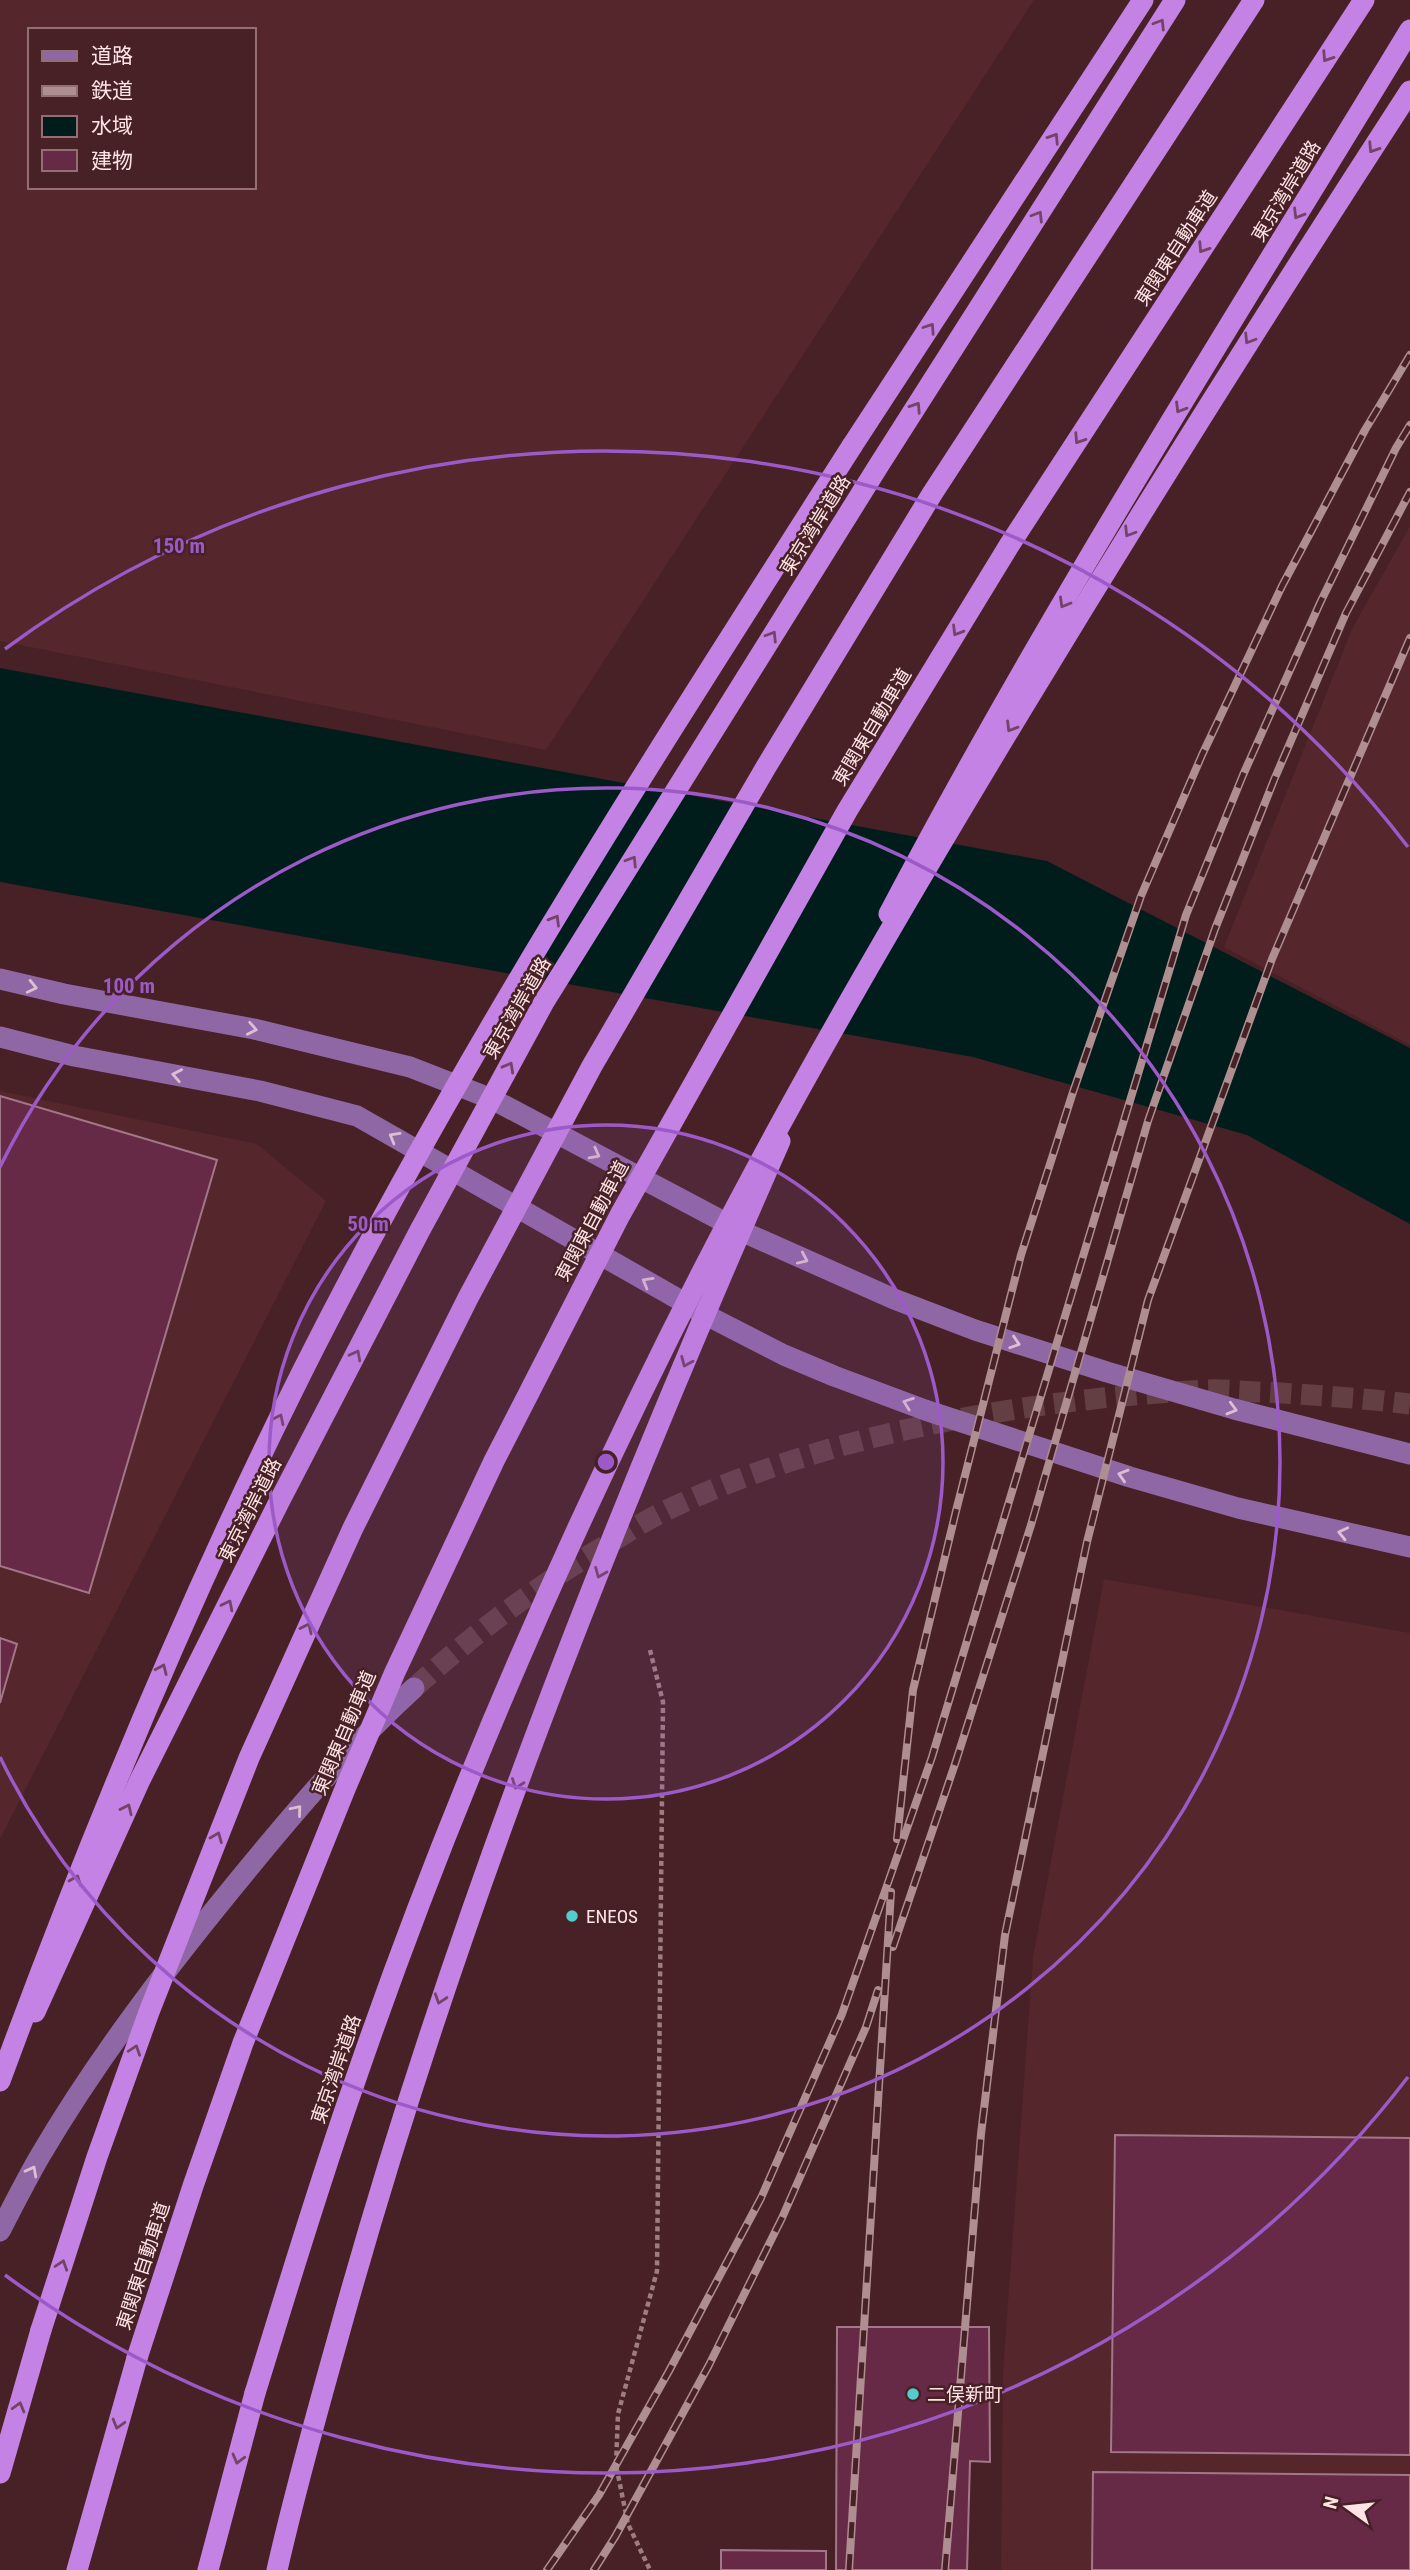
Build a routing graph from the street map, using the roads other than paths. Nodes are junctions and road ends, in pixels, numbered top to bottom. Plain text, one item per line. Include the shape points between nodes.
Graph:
1 (1143, 0) edge
2 (1175, 0) edge
3 (1254, 0) edge
4 (1364, 0) edge
5 (1410, 30) edge
6 (1410, 91) edge
7 (0, 979) edge
8 (0, 1037) edge
9 (492, 1099) junction
10 (453, 1171) junction
11 (741, 1231) junction
12 (706, 1315) junction
13 (1410, 1454) edge
14 (1410, 1548) edge
15 (414, 1688) tunnel mouth
16 (0, 2081) edge
17 (0, 2095) edge
18 (0, 2231) edge
19 (0, 2473) edge
20 (78, 2570) edge
21 (208, 2570) edge
22 (277, 2570) edge

16 -> 1 highway, 東京湾岸道路, bridge via 89,1845 192,1601 304,1368 433,1127 679,717
9 -> 2 highway, 東京湾岸道路 via 544,1002
19 -> 3 highway, bridge via 93,2169 199,1881 301,1641 418,1395 592,1066 766,767 932,494
4 -> 20 highway, 東関東自動車道, bridge via 1010,544 847,811 620,1215 494,1461 355,1765 243,2043 137,2358
5 -> 11 highway, 東京湾岸道路, bridge via 957,785 855,978
6 -> 21 highway, 東京湾岸道路, bridge via 1231,368 927,865 704,1269 645,1388 500,1706 399,1958 308,2220
7 -> 9 street via 352,1051 410,1067
10 -> 8 street via 357,1116
9 - 10 highway, 東京湾岸道路
9 -> 11 street
12 -> 10 street
17 -> 10 highway, 東京湾岸道路 via 140,1780 285,1490
11 - 12 highway, 東京湾岸道路
11 -> 13 street via 975,1330 1234,1409
14 -> 12 street via 1238,1508 1040,1448 834,1376
12 -> 22 highway, 東京湾岸道路 via 564,1662 448,1976 361,2252
18 -> 15 street via 40,2156 108,2050 201,1925 306,1799 377,1721

